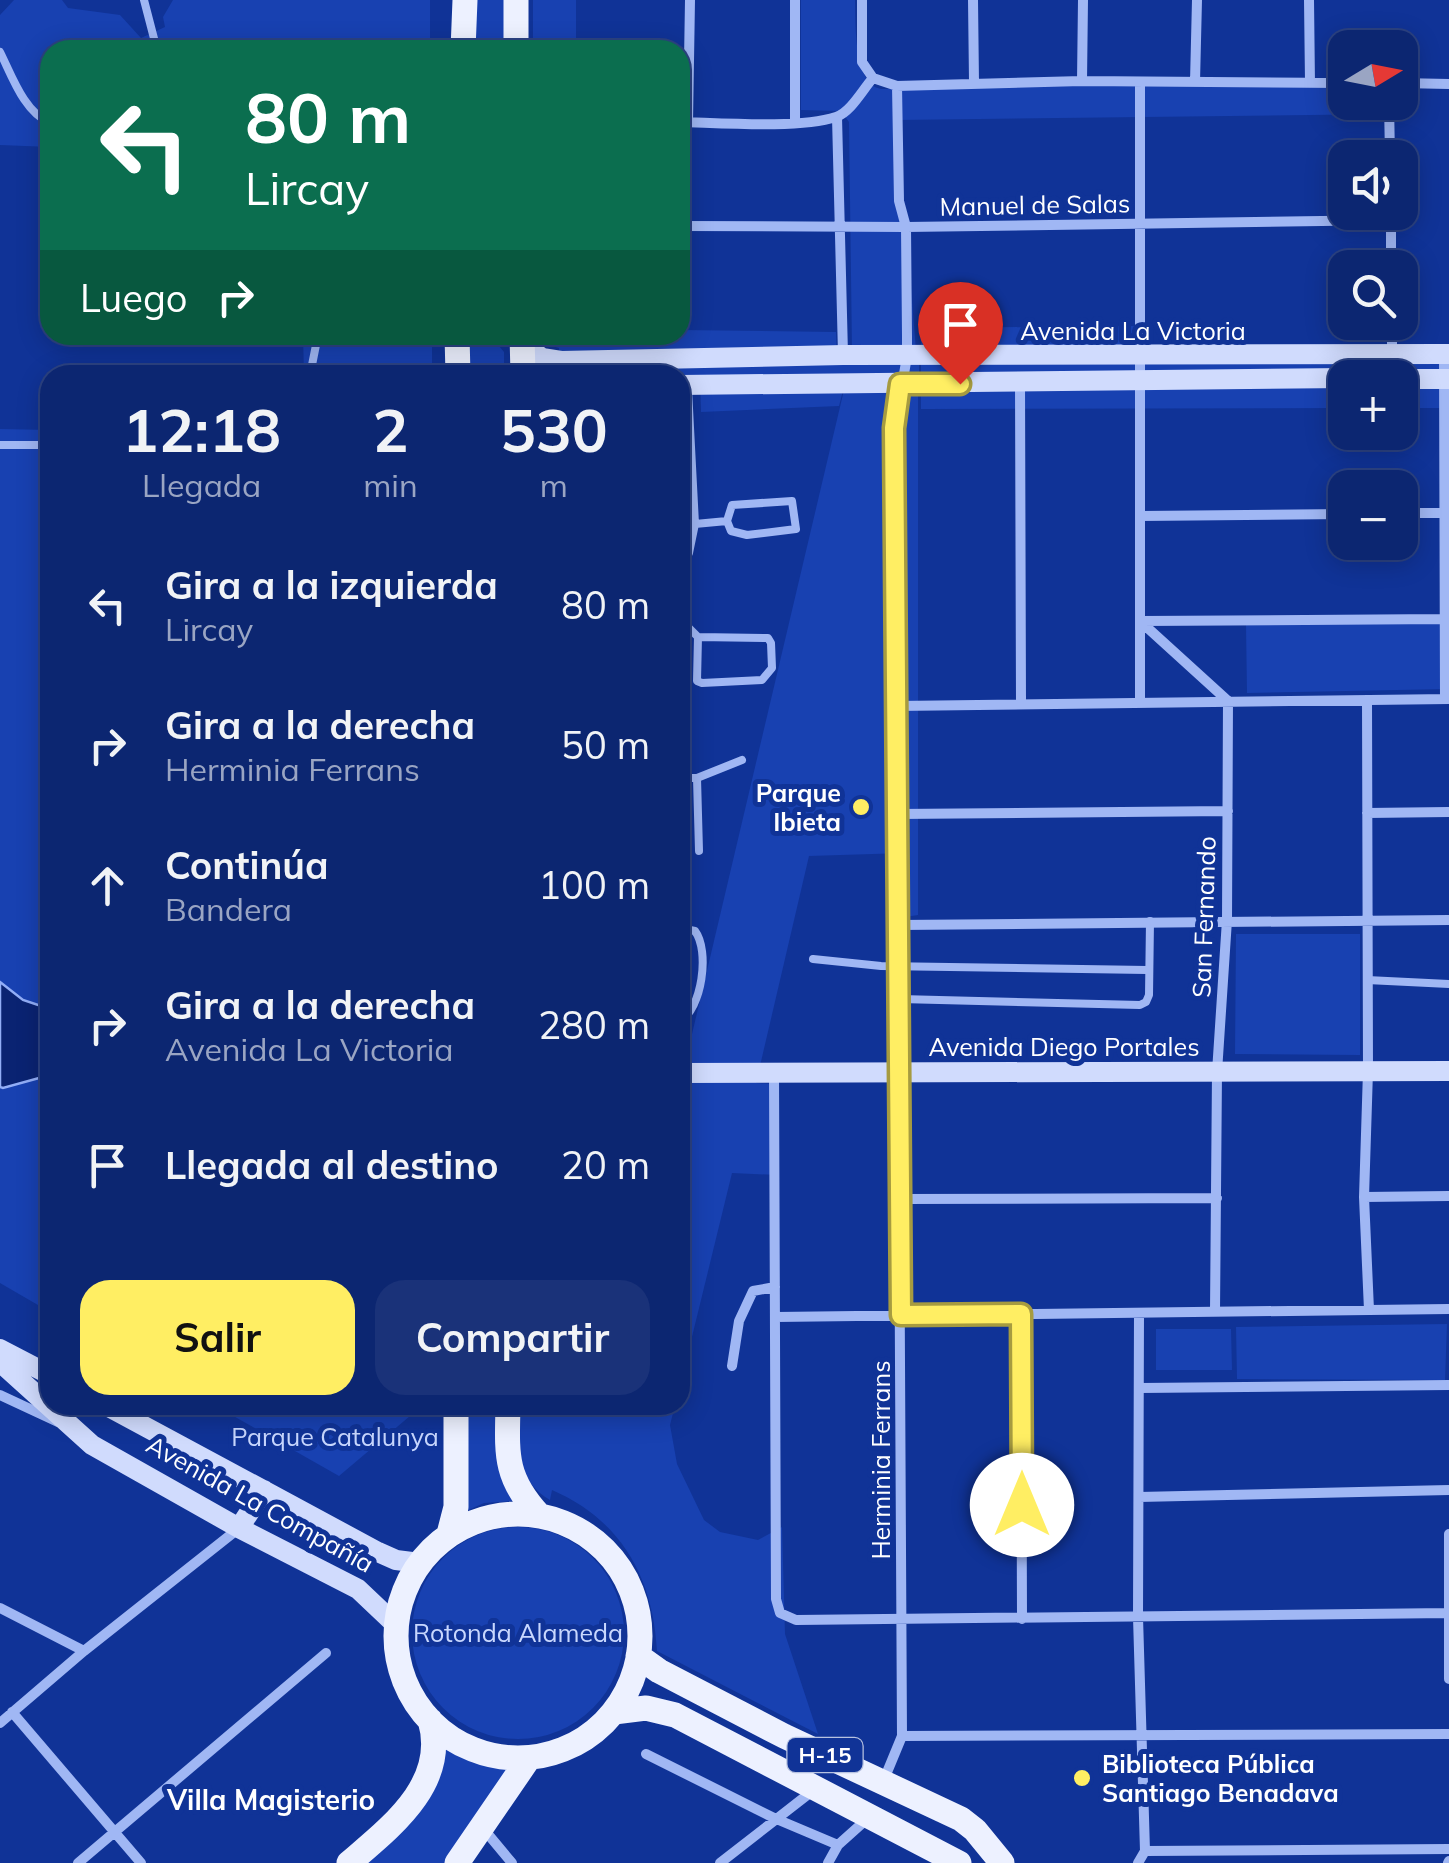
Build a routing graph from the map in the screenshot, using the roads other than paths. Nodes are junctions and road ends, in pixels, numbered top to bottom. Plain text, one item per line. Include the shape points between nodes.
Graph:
1 (144, 0) edge
2 (464, 0) edge
3 (516, 0) edge
4 (690, 0) edge
5 (795, 0) edge
6 (862, 0) edge
7 (973, 0) edge
8 (1083, 0) edge
9 (1197, 0) edge
10 (1310, 0) edge
11 (154, 40) edge
12 (464, 40) edge
13 (516, 40) edge
14 (688, 40) edge
15 (0, 52) edge
16 (873, 78) junction
17 (1082, 81) junction
18 (974, 82) junction
19 (1140, 82) junction
20 (1196, 82) junction
21 (1310, 83) junction
22 (1328, 83) edge
23 (1418, 83) edge
24 (1449, 84) edge
25 (896, 86) junction
26 (836, 117) junction
27 (40, 118) edge
28 (690, 122) edge
29 (795, 122) junction
30 (1328, 218) edge
31 (1142, 223) junction
32 (840, 225) junction
33 (690, 226) edge
34 (906, 227) junction
35 (1392, 340) edge
36 (527, 345) edge
37 (1392, 354) junction
38 (1447, 354) edge
39 (843, 355) junction
40 (907, 356) junction
41 (1141, 356) junction
42 (1328, 378) edge
43 (1418, 378) edge
44 (1447, 379) edge
45 (1142, 382) junction
46 (1020, 383) junction
47 (900, 384) junction
48 (690, 385) edge
49 (0, 445) edge
50 (40, 445) edge
51 (690, 461) edge
52 (1445, 513) junction
53 (1328, 514) edge
54 (1418, 514) edge
55 (1140, 516) junction
56 (727, 521) junction
57 (695, 524) junction
58 (690, 548) edge
59 (1445, 619) junction
60 (1140, 621) junction
61 (690, 629) edge
62 (698, 637) junction
63 (1447, 699) edge
64 (1367, 700) junction
65 (1140, 702) junction
66 (1228, 702) junction
67 (1021, 704) junction
68 (897, 706) junction
69 (742, 760) dead end
70 (690, 778) edge
71 (697, 778) junction
72 (1228, 811) junction
73 (1449, 812) edge
74 (1368, 813) junction
75 (898, 814) junction
76 (699, 851) dead end
77 (1227, 920) junction
78 (1368, 920) junction
79 (1449, 920) edge
80 (1150, 921) junction
81 (899, 925) junction
82 (690, 929) edge
83 (813, 958) dead end
84 (899, 966) junction
85 (1147, 970) junction
86 (1367, 980) junction
87 (1449, 984) edge
88 (900, 999) junction
89 (690, 1014) edge
90 (1368, 1071) junction
91 (900, 1072) junction
92 (1217, 1072) junction
93 (1449, 1072) edge
94 (690, 1073) edge
95 (774, 1073) junction
96 (1449, 1196) edge
97 (1364, 1197) junction
98 (1217, 1198) junction
99 (901, 1199) junction
100 (776, 1286) junction
101 (1449, 1309) edge
102 (1369, 1310) junction
103 (1216, 1312) junction
104 (1139, 1313) junction
105 (1021, 1314) junction
106 (901, 1315) junction
107 (776, 1316) junction
108 (0, 1348) edge
109 (0, 1362) edge
110 (732, 1366) dead end
111 (40, 1370) edge
112 (1449, 1385) edge
113 (1140, 1388) junction
114 (0, 1396) edge
115 (40, 1399) edge
116 (40, 1414) edge
117 (43, 1415) edge
118 (58, 1415) edge
119 (124, 1415) edge
120 (456, 1415) edge
121 (508, 1415) edge
122 (72, 1428) junction
123 (264, 1490) junction
124 (1449, 1490) edge
125 (1140, 1497) junction
126 (539, 1515) junction
127 (239, 1528) junction
128 (449, 1534) junction
129 (1449, 1534) edge
130 (420, 1563) junction
131 (0, 1608) edge
132 (1448, 1613) edge
133 (901, 1618) junction
134 (1138, 1618) junction
135 (1022, 1619) junction
136 (396, 1624) junction
137 (84, 1651) junction
138 (326, 1652) dead end
139 (638, 1656) junction
140 (1449, 1680) edge
141 (12, 1712) junction
142 (614, 1712) junction
143 (430, 1720) junction
144 (0, 1722) edge
145 (1449, 1734) edge
146 (902, 1736) junction
147 (1143, 1736) junction
148 (646, 1754) dead end
149 (530, 1758) junction
150 (883, 1783) junction
151 (816, 1788) junction
152 (870, 1816) junction
153 (774, 1818) junction
154 (482, 1827) junction
155 (115, 1832) junction
156 (838, 1845) junction
157 (1449, 1849) edge
158 (1144, 1851) junction
159 (360, 1860) edge
160 (949, 1861) edge
161 (78, 1863) edge
162 (141, 1863) edge
163 (458, 1863) edge
164 (512, 1863) edge
165 (720, 1863) edge
166 (828, 1863) edge
167 (1002, 1863) edge
168 (1138, 1863) edge

1 - 11 lane
2 - 12 main road
3 - 13 main road
4 - 14 street
5 - 29 street
6 - 16 street via 862,62
7 - 18 street
8 - 17 street
9 - 20 street
10 - 21 street
15 - 27 lane
16 - 25 street
16 - 26 street
17 - 18 street
17 - 19 street
18 - 25 street
19 - 20 street
19 - 31 street
20 - 21 street
21 - 22 street
23 - 24 street
25 - 34 street, Herminia Ferrans via 898,201
26 - 29 street
26 - 32 street
28 - 29 street
30 - 31 street, Manuel de Salas
31 - 34 street, Manuel de Salas
31 - 41 street
32 - 33 street, Manuel de Salas
32 - 34 street, Manuel de Salas
32 - 39 street
34 - 40 street, Herminia Ferrans
35 - 37 street
36 - 39 main road, Avenida La Victoria via 542,358 562,361
37 - 38 main road, Avenida La Victoria
37 - 41 main road, Avenida La Victoria
38 - 44 street
39 - 40 main road, Avenida La Victoria
40 - 41 main road, Avenida La Victoria
40 - 47 street, Herminia Ferrans
41 - 45 street
42 - 45 main road, Avenida La Victoria
43 - 44 main road
44 - 52 street
45 - 46 main road, Avenida La Victoria
45 - 55 street
46 - 47 main road, Avenida La Victoria
46 - 67 street
47 - 48 main road, Avenida La Victoria
47 - 68 street, Herminia Ferrans via 894,428
49 - 50 lane
51 - 57 lane
52 - 54 street
52 - 59 street
53 - 55 street
55 - 60 street
56 - 56 lane via 740,535 791,531 795,504 739,502
56 - 57 lane
57 - 58 lane
59 - 60 street
59 - 63 street
60 - 65 street
60 - 66 street
61 - 62 lane
62 - 62 lane via 702,684 762,680 772,668 768,638
63 - 64 street
64 - 66 street
64 - 74 street
65 - 66 street
65 - 67 street
66 - 72 street, San Fernando
67 - 68 street
68 - 75 street, Herminia Ferrans
69 - 71 lane
70 - 71 lane
71 - 76 lane
72 - 75 street
72 - 77 street, San Fernando
73 - 74 street
74 - 78 street
75 - 81 street, Herminia Ferrans
77 - 78 street
77 - 80 street
77 - 92 street, San Fernando
78 - 79 street
78 - 86 street
80 - 81 street
80 - 85 lane
81 - 84 street, Herminia Ferrans
82 - 89 lane via 703,949
83 - 84 lane
84 - 85 lane
84 - 88 street, Herminia Ferrans
85 - 88 lane via 1148,995 1140,1005
86 - 87 lane
86 - 90 street
88 - 91 street, Herminia Ferrans
90 - 92 main road, Avenida Diego Portales
90 - 93 main road, Avenida Diego Portales
90 - 97 street
91 - 92 main road, Avenida Diego Portales
91 - 95 main road, Avenida Diego Portales
91 - 99 street, Herminia Ferrans
92 - 98 street, San Fernando
94 - 95 main road, Avenida Diego Portales
95 - 100 street
96 - 97 street
97 - 102 street
98 - 99 street
98 - 103 street, San Fernando
99 - 106 street, Herminia Ferrans
100 - 107 street
100 - 110 street via 754,1291 739,1321
101 - 102 street
102 - 103 street
103 - 104 street
104 - 105 street
104 - 113 street
105 - 106 street
105 - 135 street
106 - 107 street
106 - 133 street, Herminia Ferrans
107 - 133 street via 780,1613 796,1620
108 - 111 main road
109 - 115 main road, Avenida La Compañía
112 - 113 street
113 - 125 street
114 - 116 street
117 - 122 street
118 - 122 main road, Avenida La Compañía
119 - 123 main road, Avenida La Compañía
120 - 128 main road via 456,1507
121 - 126 main road via 508,1464 517,1490
122 - 127 main road, Avenida La Compañía
123 - 127 main road
123 - 130 main road, Avenida La Compañía via 378,1552
124 - 125 street
125 - 134 street
126 - 128 main road via 483,1518
126 - 139 main road via 593,1539 622,1572 638,1612
127 - 136 main road, Avenida La Compañía via 358,1589
127 - 137 street
128 - 130 main road
129 - 132 street
130 - 136 main road
131 - 137 street
132 - 134 street
132 - 140 street
133 - 135 street
133 - 146 street, Herminia Ferrans
134 - 135 street
134 - 147 street
136 - 143 main road via 403,1676
137 - 141 street
138 - 155 street
139 - 142 main road
139 - 150 main road, H-15
141 - 144 street
141 - 155 street
142 - 149 main road via 568,1748
142 - 151 main road, H-15 via 646,1708 676,1716
143 - 149 main road via 475,1751
143 - 159 main road via 434,1746 426,1781
145 - 147 street
146 - 147 street
146 - 150 street, Herminia Ferrans
147 - 158 street
148 - 153 street
149 - 154 main road
150 - 167 main road, H-15 via 961,1819
151 - 152 main road, H-15
151 - 153 street
152 - 156 street
152 - 160 main road, H-15
153 - 156 street
153 - 165 street
154 - 163 main road
154 - 164 street
155 - 161 street
155 - 162 street
156 - 166 street
157 - 158 street
158 - 168 street

